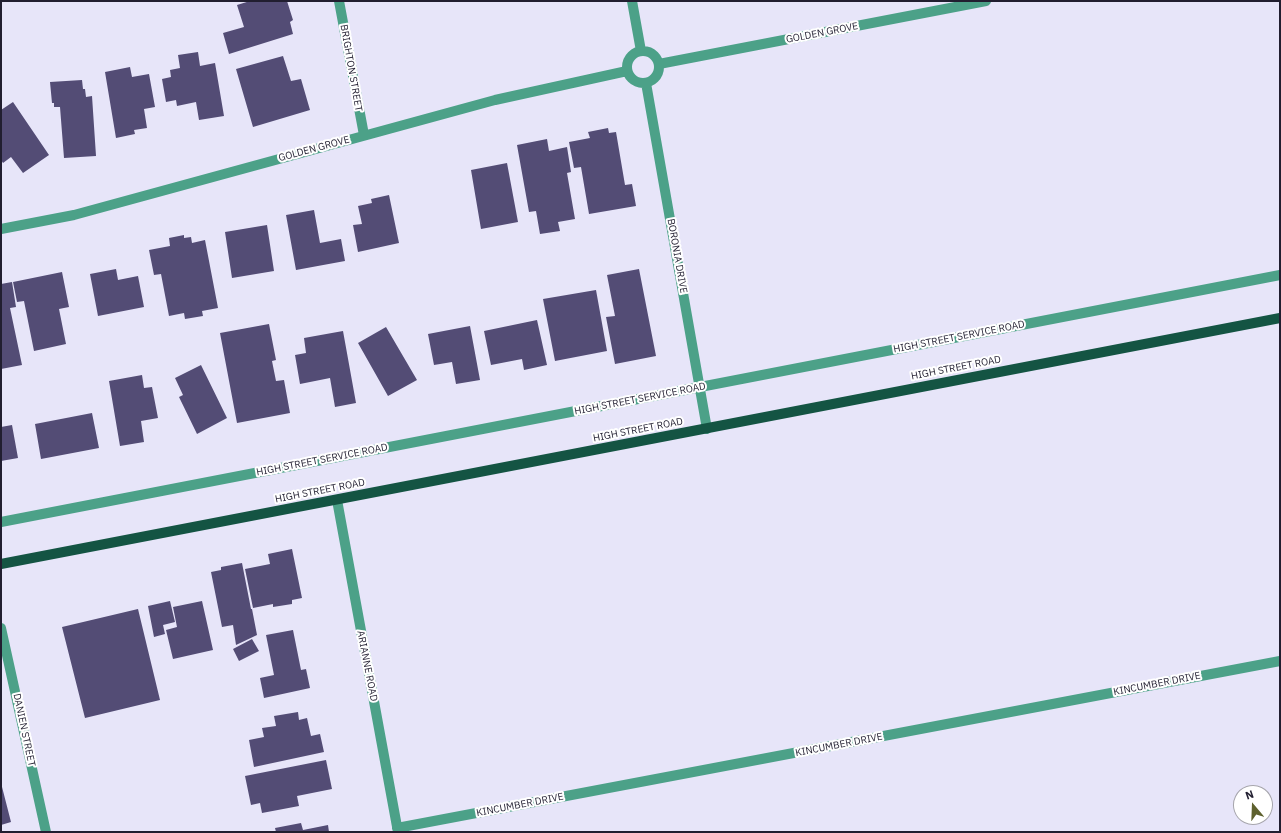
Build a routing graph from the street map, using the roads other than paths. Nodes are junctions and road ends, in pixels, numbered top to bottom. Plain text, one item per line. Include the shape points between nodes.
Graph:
1 (339, 1) edge
2 (632, 1) edge
3 (986, 1) edge
4 (640, 51) junction
5 (659, 64) junction
6 (627, 71) junction
7 (646, 83) junction
8 (364, 135) junction
9 (1, 229) edge
10 (1280, 275) edge
11 (1280, 318) edge
12 (700, 387) junction
13 (707, 429) junction
14 (337, 500) junction
15 (1, 522) edge
16 (1, 564) edge
17 (1, 628) edge
18 (1280, 661) edge
19 (397, 830) edge
20 (46, 832) edge

1 - 8 street, BRIGHTON STREET
2 - 4 street
3 - 5 street, GOLDEN GROVE
4 - 5 street via 650,53
4 - 6 street via 631,56
5 - 7 street via 656,76
6 - 7 street via 634,81
6 - 8 street, GOLDEN GROVE via 495,100
7 - 12 street, BORONIA DRIVE
8 - 9 street, GOLDEN GROVE via 74,215
10 - 12 street, HIGH STREET SERVICE ROAD
11 - 13 main road, HIGH STREET ROAD
12 - 13 street, BORONIA DRIVE
12 - 15 street, HIGH STREET SERVICE ROAD
13 - 14 main road, HIGH STREET ROAD
14 - 16 main road, HIGH STREET ROAD
14 - 19 street, ARIANNE ROAD
17 - 20 street, DANIEN STREET
18 - 19 street, KINCUMBER DRIVE

